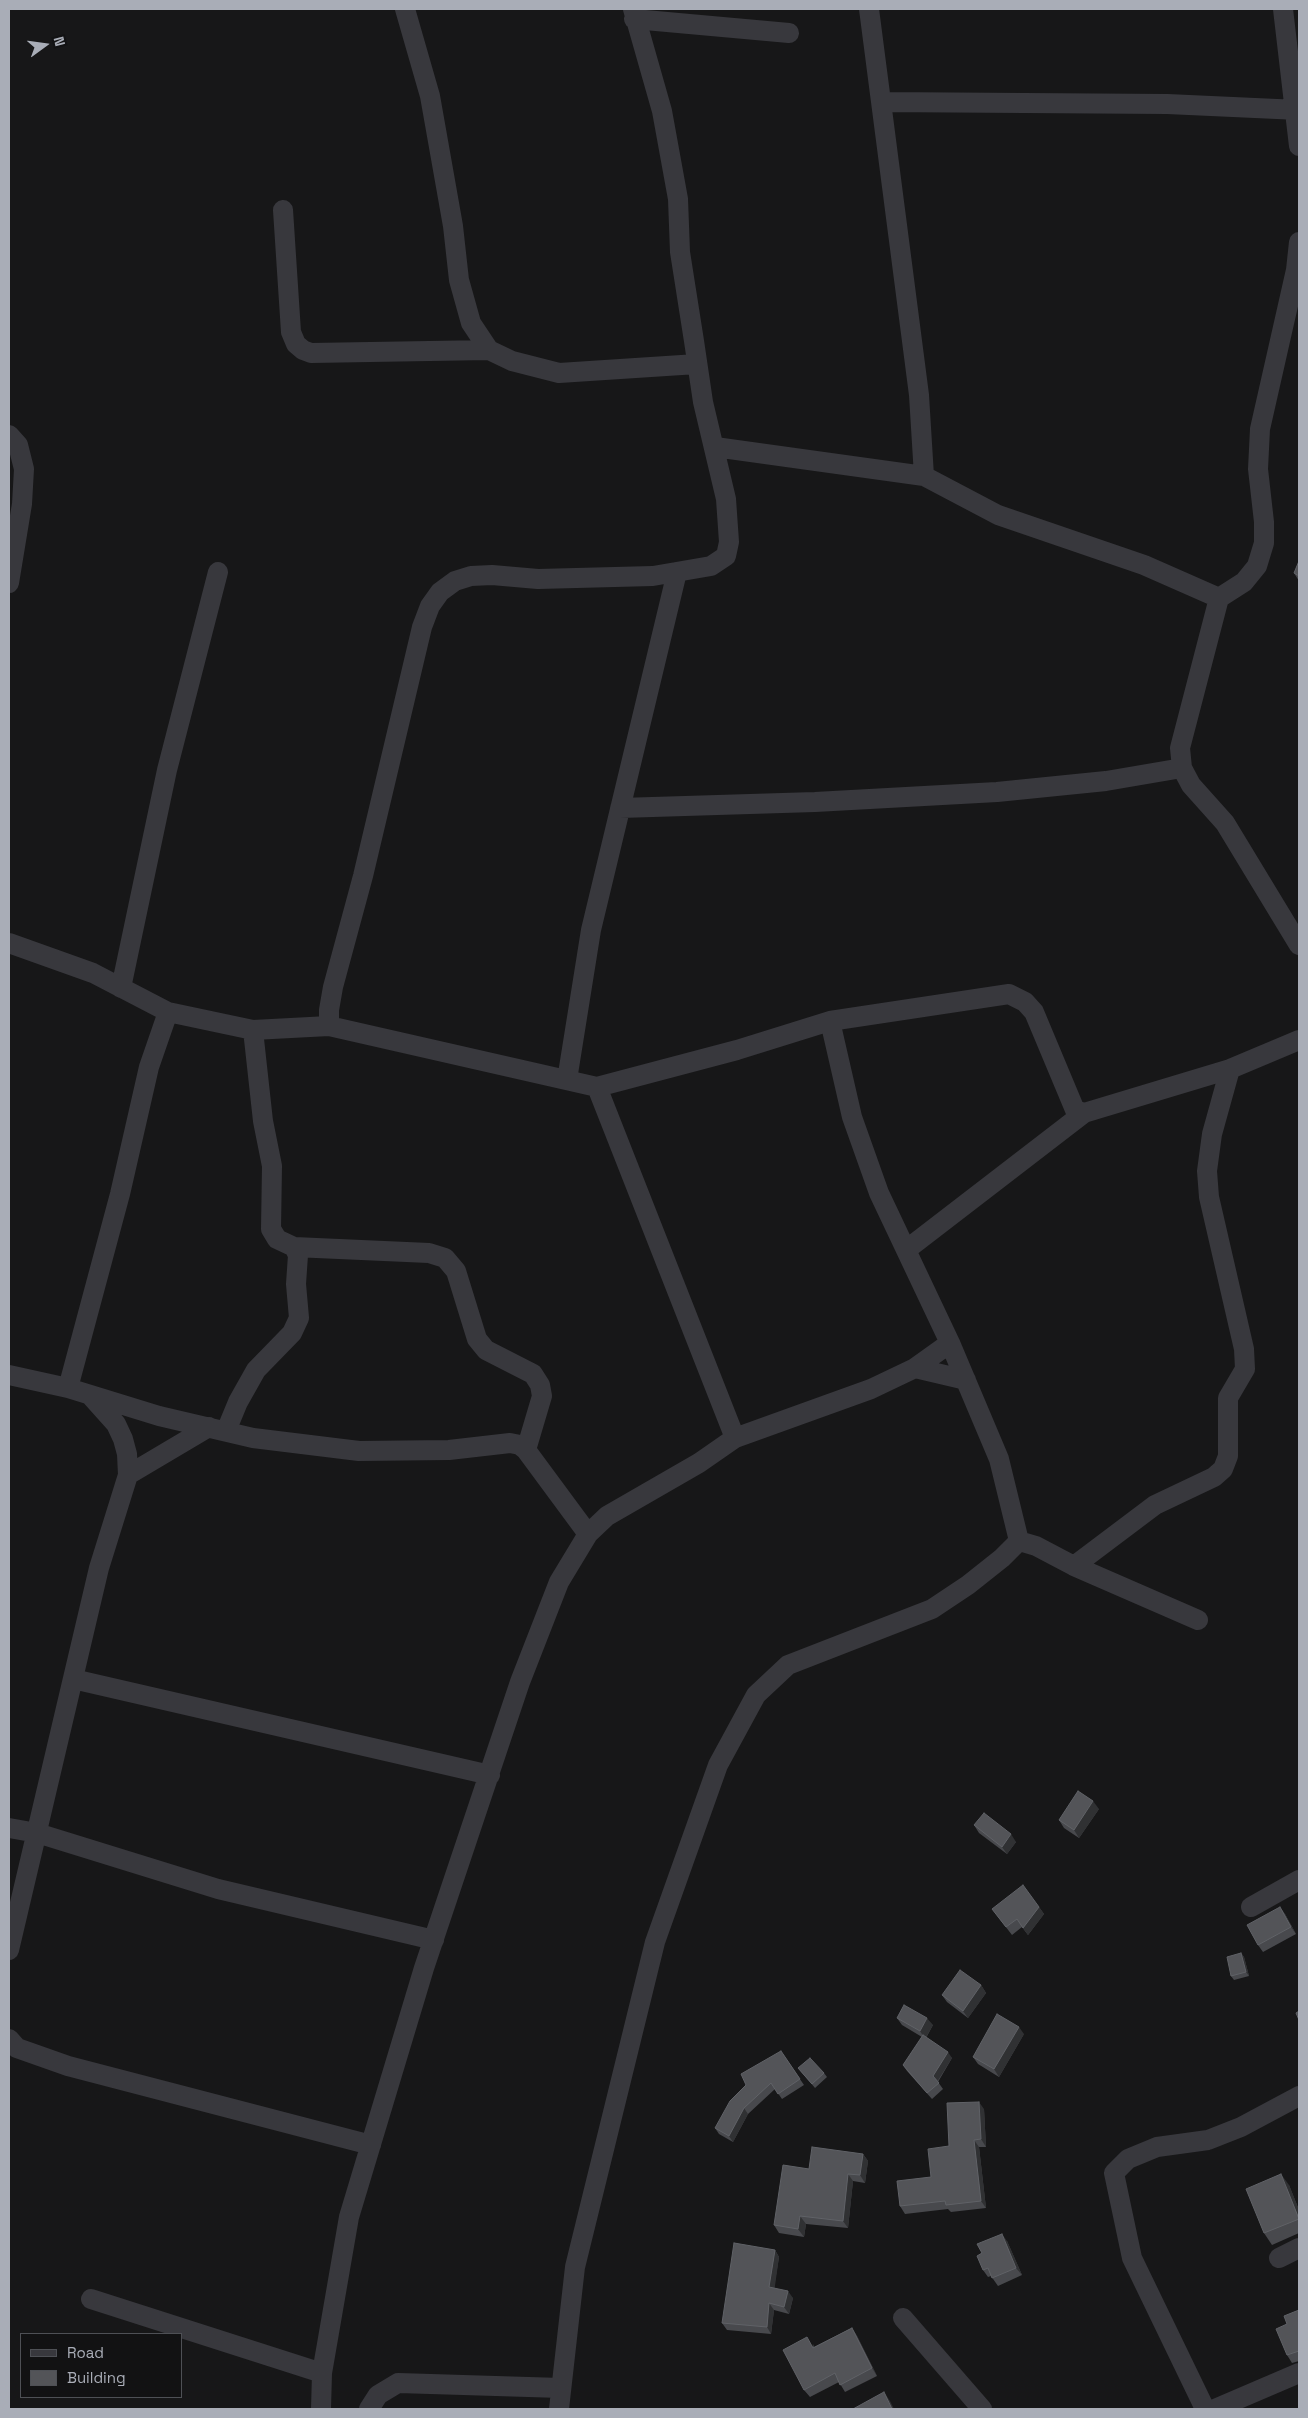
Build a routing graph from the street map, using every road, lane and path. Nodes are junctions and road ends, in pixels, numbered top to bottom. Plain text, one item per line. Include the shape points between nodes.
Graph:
1 (405, 9) edge
2 (869, 9) edge
3 (1284, 9) edge
4 (633, 14) edge
5 (789, 33) dead end
6 (881, 102) junction
7 (1297, 110) edge
8 (1299, 146) edge
9 (283, 210) dead end
10 (1299, 242) edge
11 (489, 350) junction
12 (697, 364) junction
13 (9, 435) edge
14 (715, 447) junction
15 (924, 476) junction
16 (218, 572) dead end
17 (677, 572) junction
18 (9, 583) edge
19 (1220, 598) junction
20 (1182, 768) junction
21 (620, 808) junction
22 (9, 943) edge
23 (1299, 945) edge
24 (121, 988) junction
25 (168, 1012) junction
26 (830, 1021) junction
27 (329, 1026) junction
28 (253, 1030) junction
29 (1299, 1040) edge
30 (1230, 1069) junction
31 (567, 1080) junction
32 (597, 1087) junction
33 (1084, 1113) junction
34 (294, 1246) junction
35 (906, 1250) junction
36 (950, 1344) junction
37 (915, 1368) junction
38 (9, 1376) edge
39 (966, 1380) junction
40 (68, 1388) junction
41 (90, 1395) junction
42 (217, 1429) junction
43 (735, 1438) junction
44 (526, 1450) junction
45 (128, 1475) junction
46 (588, 1534) junction
47 (1019, 1541) junction
48 (1074, 1566) junction
49 (1198, 1620) dead end
50 (73, 1679) junction
51 (490, 1775) junction
52 (9, 1828) edge
53 (36, 1833) junction
54 (1299, 1880) edge
55 (1251, 1907) dead end
56 (434, 1940) junction
57 (9, 1950) edge
58 (9, 2039) edge
59 (1299, 2096) edge
60 (371, 2145) junction
61 (1299, 2248) edge
62 (1279, 2258) dead end
63 (91, 2299) dead end
64 (903, 2318) dead end
65 (322, 2373) junction
66 (1299, 2373) edge
67 (561, 2388) junction
68 (321, 2409) edge
69 (369, 2409) edge
70 (559, 2409) edge
71 (982, 2409) edge
72 (1205, 2409) edge
73 (1214, 2409) edge

1 - 11 street via 430,96 459,280 471,323
2 - 6 street
3 - 7 street
4 - 5 street
4 - 12 street via 662,111 678,199 680,252
6 - 7 street via 1167,104
6 - 15 street via 919,395
7 - 8 street
9 - 11 street via 291,332 303,350 311,353
10 - 19 street via 1296,270 1260,429 1258,469 1264,543 1257,566 1244,582
11 - 12 street via 512,361 559,373
12 - 14 street
13 - 18 street via 18,445 24,469 22,504
14 - 15 street
14 - 17 street via 729,523 726,556 712,566
15 - 19 street via 998,515 1144,565
16 - 24 street via 167,770
17 - 21 street
17 - 27 street via 653,576 538,579 471,576 455,581 440,592 422,627 333,987
19 - 20 street via 1180,748
20 - 21 street via 1106,781 997,792
20 - 23 street via 1192,785 1225,823
21 - 31 street via 591,930
22 - 24 street via 93,973
24 - 25 street
25 - 28 street
25 - 40 street via 149,1067 120,1194
26 - 32 street via 737,1050
26 - 33 street via 1009,994 1025,1002 1034,1012 1076,1110
26 - 35 street via 852,1117 879,1193
27 - 28 street
27 - 31 street
28 - 34 street via 263,1121 272,1166 271,1229 276,1239
29 - 30 street
30 - 33 street
30 - 48 street via 1212,1134 1207,1171 1209,1197 1244,1349 1245,1369 1228,1398 1228,1456 1224,1469 1155,1505
31 - 32 street
32 - 43 street
33 - 35 street
34 - 42 street via 298,1255 299,1318 292,1333 256,1370 238,1402
34 - 44 street via 429,1253 445,1258 456,1271 476,1339 486,1350 533,1374 540,1385 542,1396
35 - 36 street
36 - 37 street
36 - 39 street
37 - 39 street
37 - 43 street via 871,1389
38 - 40 street
39 - 47 street via 999,1459
40 - 41 street
41 - 42 street
41 - 45 street via 116,1424 123,1438
42 - 44 street via 253,1438 359,1450 449,1450 510,1443
42 - 45 street
43 - 46 street via 608,1516
44 - 46 street
45 - 50 street via 99,1568
46 - 51 street via 559,1582 520,1682
47 - 48 street
47 - 67 street via 968,1585 932,1609 788,1665 756,1695 718,1765 654,1942 575,2267
48 - 49 street
50 - 51 street
50 - 53 street
51 - 56 street
52 - 53 street
53 - 56 street via 218,1889
53 - 57 street
54 - 55 street
56 - 60 street
58 - 60 street via 18,2048 68,2066
59 - 72 street via 1241,2127 1208,2140 1157,2147 1128,2158 1114,2173 1132,2258
60 - 65 street via 349,2217
61 - 62 street
63 - 65 street
64 - 71 street
65 - 68 street
66 - 73 street
67 - 69 street via 398,2383 378,2395
67 - 70 street

